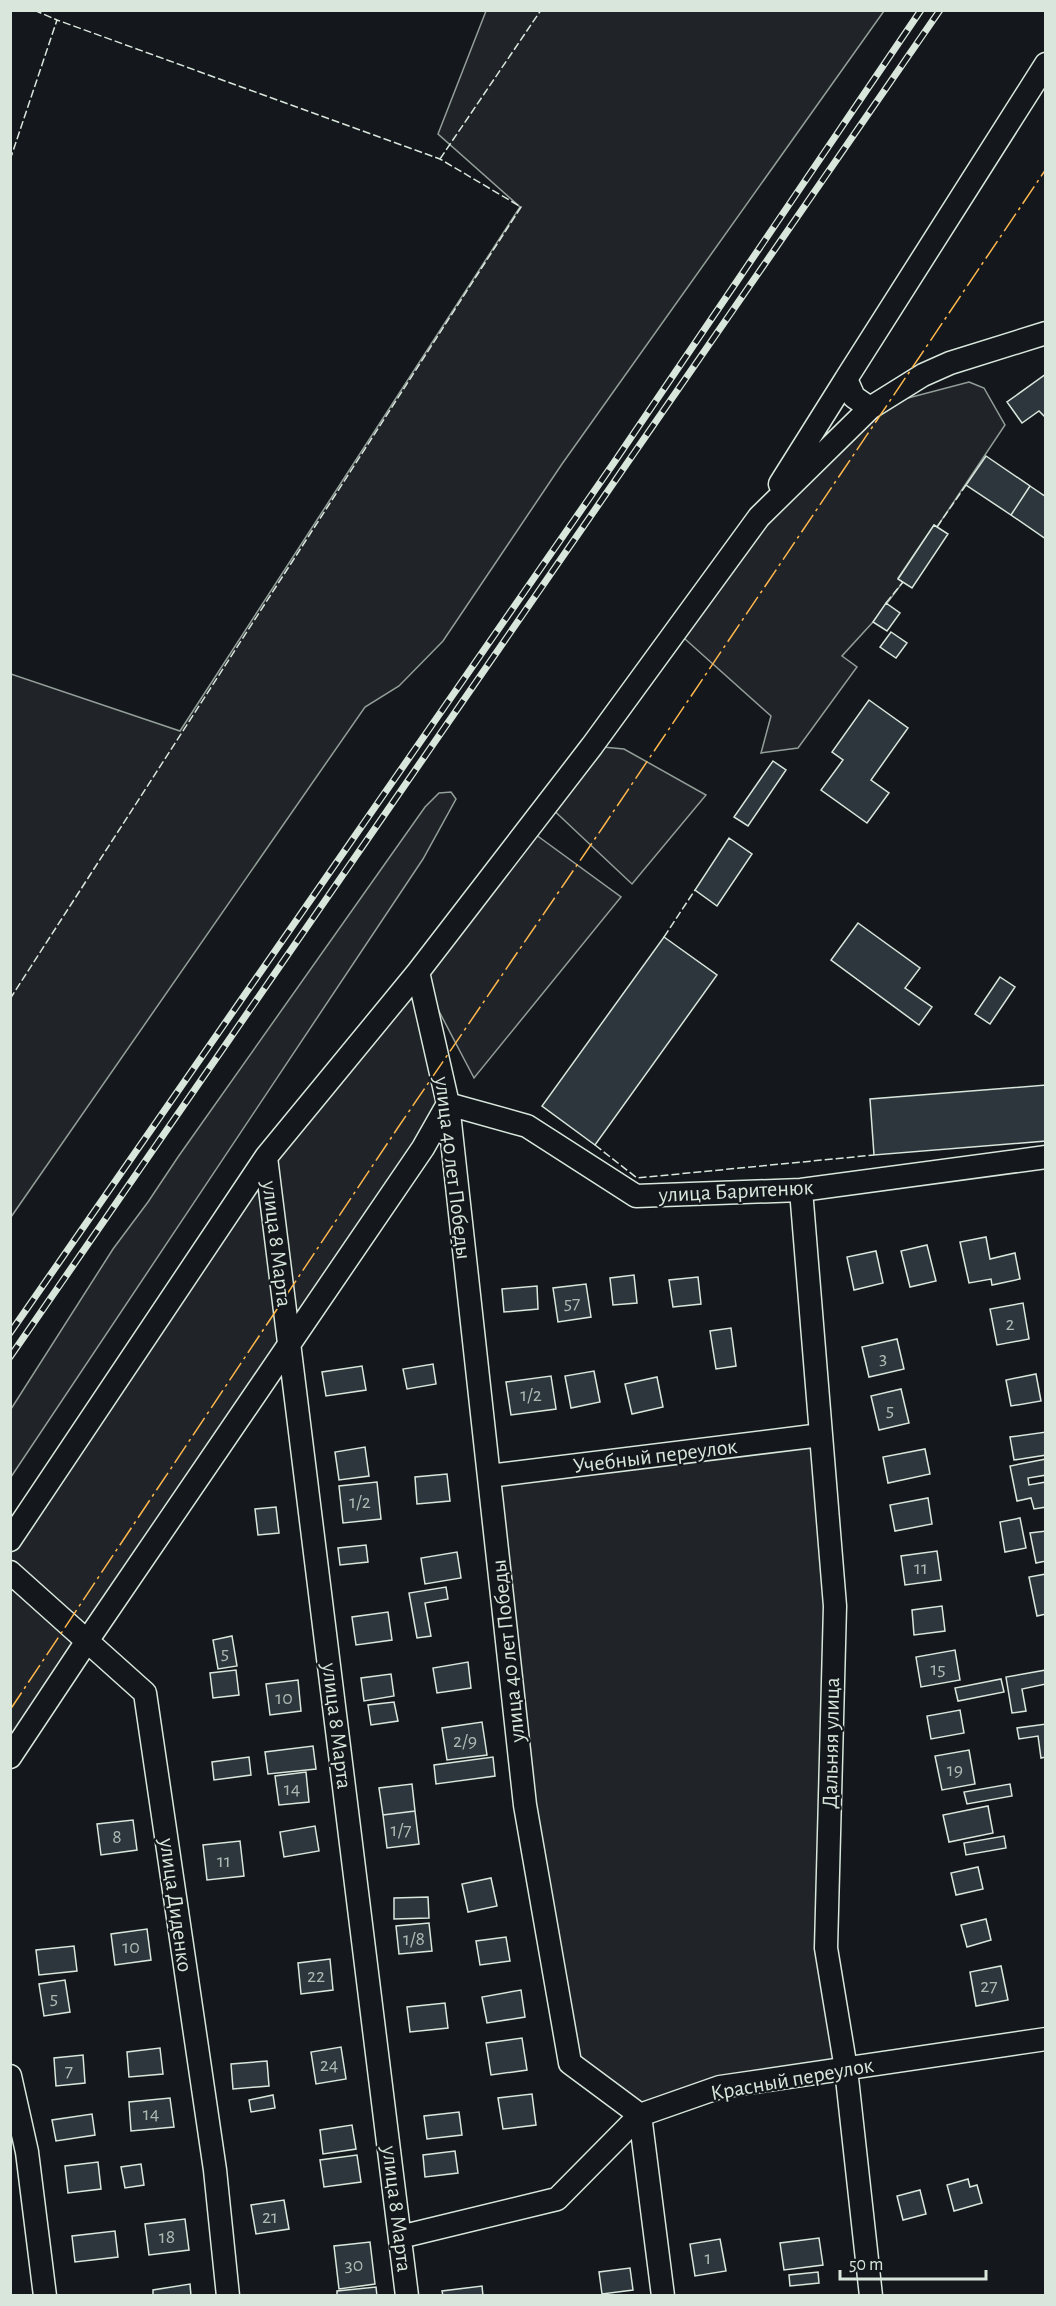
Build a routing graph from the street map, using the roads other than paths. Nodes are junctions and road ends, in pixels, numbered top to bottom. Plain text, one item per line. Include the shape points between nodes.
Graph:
1 (1046, 64) edge
2 (1046, 333) edge
3 (846, 379) junction
4 (870, 408) junction
5 (759, 517) junction
6 (418, 972) junction
7 (448, 1104) junction
8 (266, 1157) junction
9 (1046, 1157) edge
10 (801, 1190) junction
11 (289, 1343) junction
12 (821, 1435) junction
13 (489, 1476) junction
14 (10, 1540) edge
15 (10, 1572) edge
16 (87, 1641) junction
17 (10, 1757) edge
18 (1046, 2039) edge
19 (846, 2069) junction
20 (10, 2076) edge
21 (640, 2115) junction
22 (400, 2237) junction
23 (45, 2295) edge
24 (228, 2295) edge
25 (407, 2295) edge
26 (663, 2295) edge
27 (871, 2295) edge

1 - 3 street
2 - 4 street via 950,363
3 - 4 street via 854,397
3 - 5 street
4 - 5 street
5 - 6 street via 592,746
6 - 7 street, улица 40 лет Победы
6 - 8 street
7 - 10 street, улица Баритенюк via 527,1126 636,1196
7 - 11 street via 423,1148
7 - 13 street, улица 40 лет Победы
8 - 11 street, улица 8 Марта
8 - 14 street
9 - 10 street, улица Баритенюк
10 - 12 street, Дальняя улица
11 - 16 street
11 - 22 street, улица 8 Марта
12 - 13 street, Учебный переулок
12 - 19 street, Дальняя улица via 835,1606 826,1948
13 - 21 street, улица 40 лет Победы via 525,1805 570,2063
15 - 16 street, улица Диденко
16 - 17 street
16 - 24 street, улица Диденко via 145,1693 214,2170
18 - 19 street, Красный переулок
19 - 21 street, Красный переулок via 720,2087
19 - 27 street, Дальняя улица
20 - 23 street via 27,2152
21 - 22 street, Красный переулок via 557,2199
21 - 26 street
22 - 25 street, улица 8 Марта

